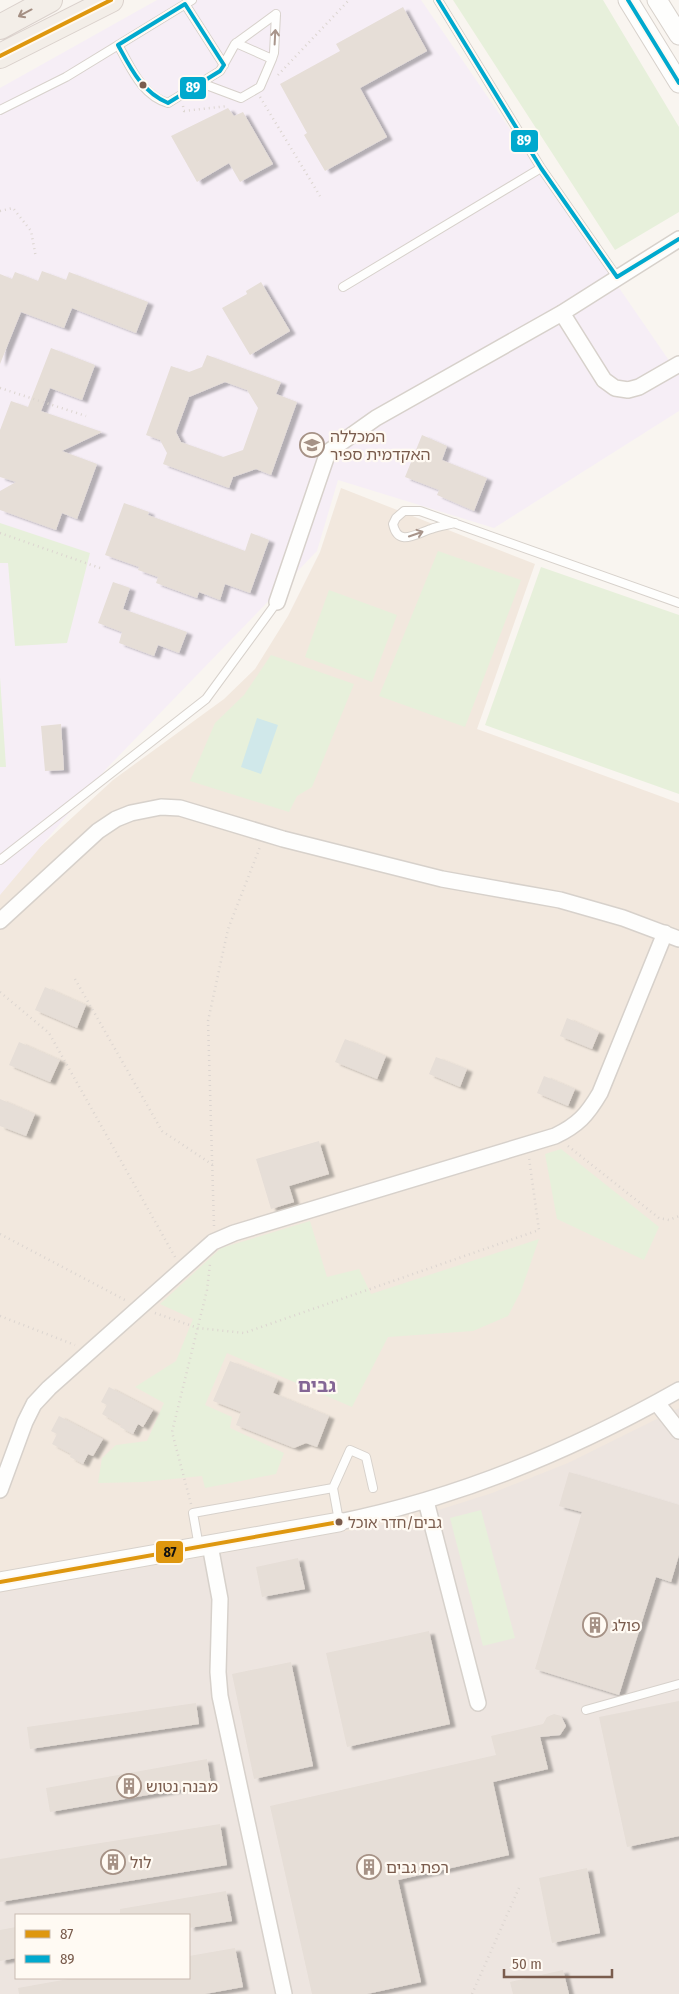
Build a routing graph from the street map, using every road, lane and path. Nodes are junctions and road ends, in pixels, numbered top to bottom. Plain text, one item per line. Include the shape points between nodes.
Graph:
1 (50, 0) edge
2 (111, 0) edge
3 (438, 0) edge
4 (628, 0) edge
5 (657, 0) edge
6 (188, 2) edge
7 (0, 27) edge
8 (679, 35) edge
9 (236, 43) junction
10 (118, 45) junction
11 (0, 56) edge
12 (272, 59) junction
13 (224, 65) junction
14 (201, 82) junction
15 (679, 83) edge
16 (259, 96) dead end
17 (0, 110) edge
18 (541, 168) junction
19 (320, 196) dead end
20 (0, 211) edge
21 (679, 239) edge
22 (36, 258) dead end
23 (617, 277) junction
24 (343, 287) dead end
25 (562, 314) junction
26 (679, 364) edge
27 (0, 388) edge
28 (86, 416) dead end
29 (454, 524) junction
30 (0, 532) edge
31 (100, 568) dead end
32 (277, 602) joint
33 (679, 603) edge
34 (265, 833) junction
35 (0, 860) edge
36 (0, 921) edge
37 (664, 933) junction
38 (679, 938) edge
39 (75, 979) dead end
40 (0, 992) edge
41 (555, 1136) junction
42 (527, 1145) junction
43 (213, 1165) junction
44 (679, 1216) edge
45 (0, 1234) edge
46 (213, 1242) junction
47 (182, 1268) junction
48 (138, 1308) junction
49 (0, 1316) edge
50 (198, 1328) junction
51 (90, 1351) junction
52 (679, 1390) edge
53 (657, 1403) junction
54 (679, 1431) edge
55 (333, 1488) junction
56 (373, 1488) dead end
57 (0, 1490) edge
58 (426, 1501) junction
59 (193, 1513) junction
60 (339, 1522) junction
61 (205, 1546) junction
62 (0, 1582) edge
63 (679, 1684) edge
64 (478, 1703) dead end
65 (586, 1710) dead end
66 (519, 1888) dead end
67 (284, 1994) edge
68 (472, 1994) edge

1 -> 7 main road
2 - 11 main road
3 - 18 lane
4 - 15 street
5 - 8 street
6 - 10 lane
6 - 13 lane
9 - 12 lane
12 -> 9 lane via 276,14
9 - 13 lane
10 - 14 lane via 145,90 158,100 168,103
10 - 17 lane via 66,77
12 - 14 lane via 260,87 241,98
13 - 14 lane
16 - 19 path
18 - 23 lane
18 - 24 lane
20 - 22 path via 13,208 30,231
21 - 23 street
23 - 25 street
25 - 26 street via 604,380 615,388 628,390 639,387
25 - 32 street via 376,418 328,452
27 - 28 path
29 -> 29 lane via 411,510 404,511 393,524 397,534 412,538 429,529
29 - 33 lane
30 - 31 path
32 - 35 lane via 206,699
34 - 36 street via 180,808 131,813 98,831
34 - 37 street via 442,879 560,900
34 - 43 path via 228,930 208,1021
37 - 38 street
37 - 41 street via 600,1093 588,1113 572,1128
39 - 43 path via 162,1131
40 - 47 path via 49,1034
41 - 42 street
41 - 44 path via 659,1218 669,1220
42 - 46 street
42 - 50 path via 539,1230 244,1333
43 - 46 path
45 - 48 path
46 - 47 street
46 - 50 path
47 - 48 street
48 - 50 path
48 - 51 street
49 - 51 path
50 - 59 path via 172,1432
51 - 57 street via 34,1404
52 - 53 street
53 - 54 street
53 - 58 street via 527,1464
55 - 56 lane via 350,1450 366,1457
55 - 59 lane
55 - 60 lane
58 - 60 street
58 - 64 street
59 - 61 lane
60 - 61 street
61 - 62 street
61 - 67 street via 220,1600 220,1696
63 - 65 lane
66 - 68 path

